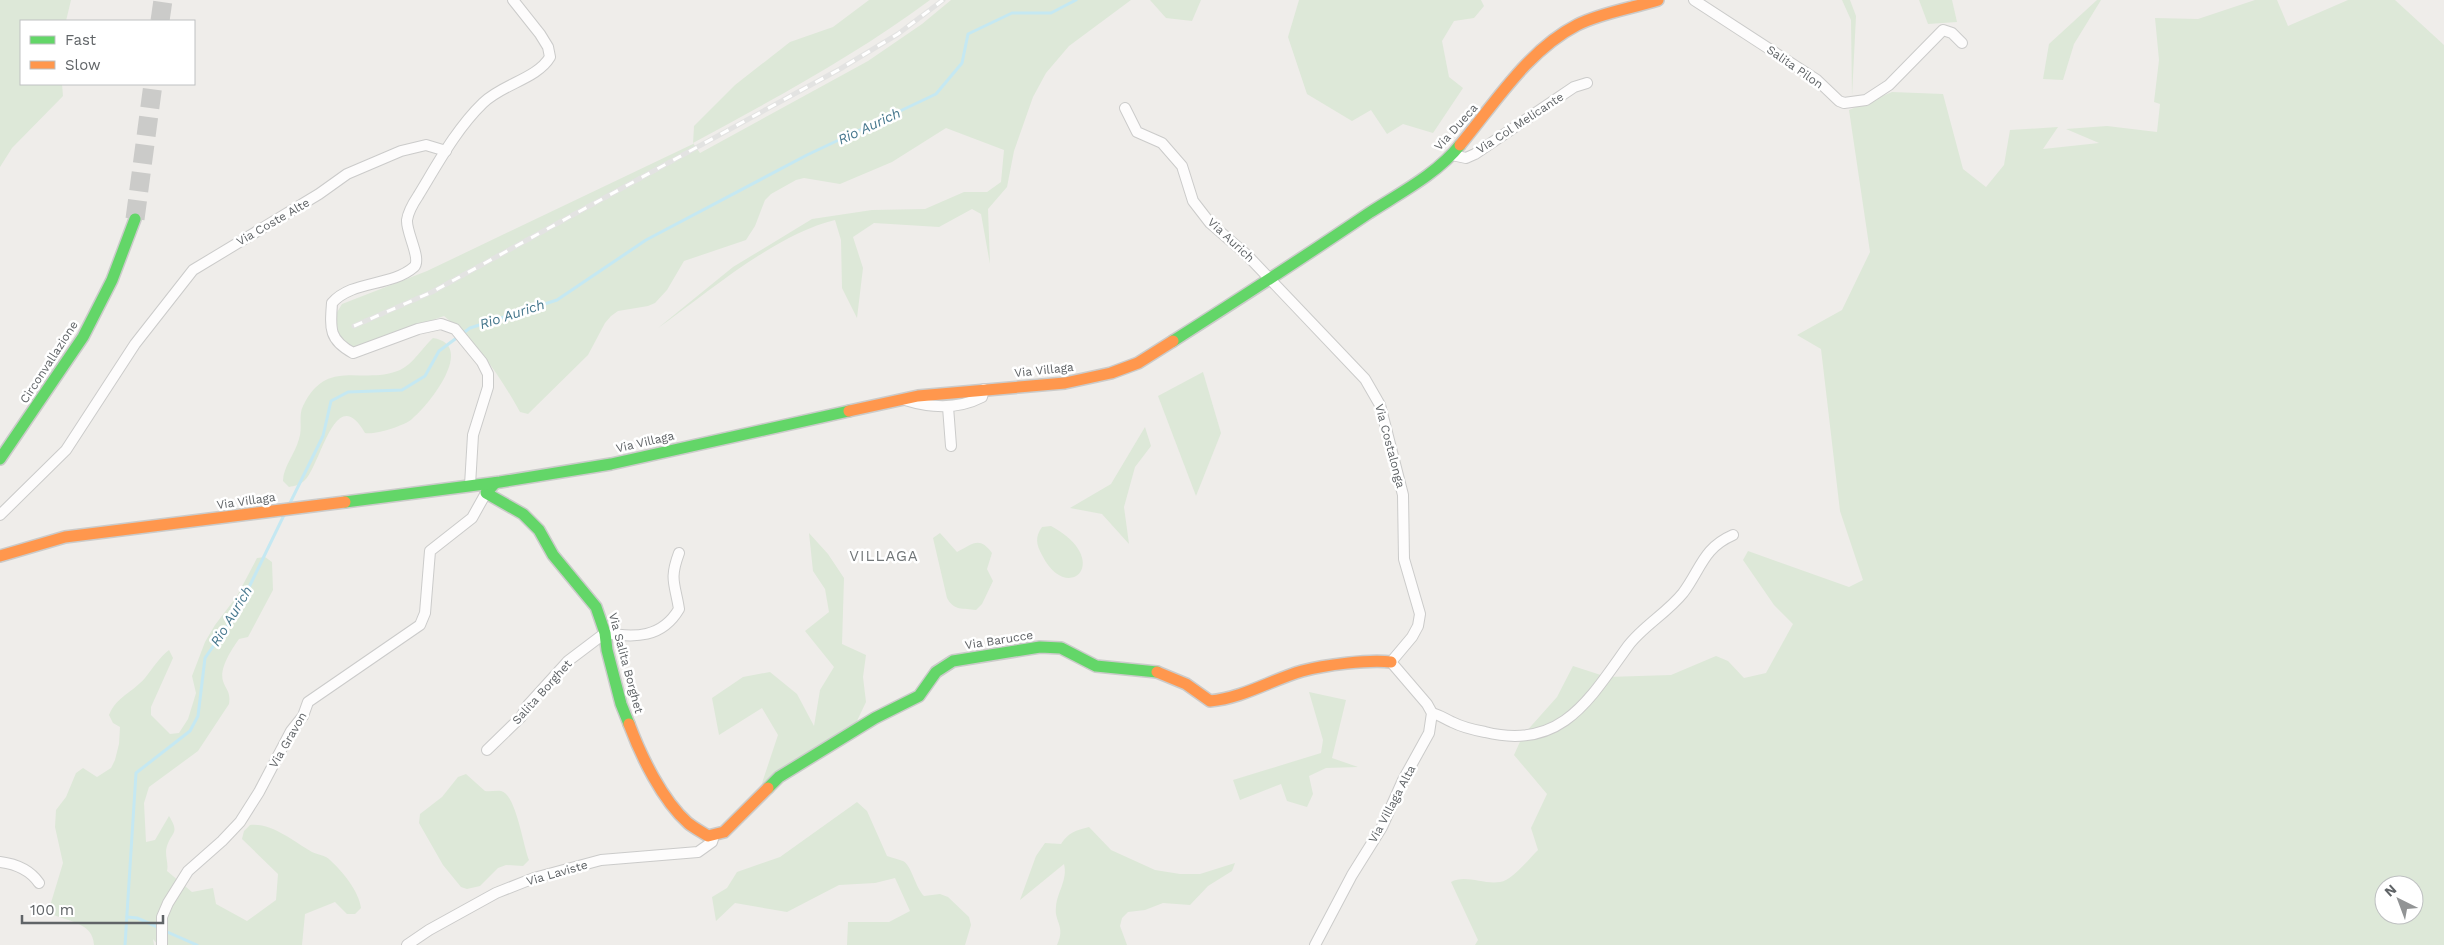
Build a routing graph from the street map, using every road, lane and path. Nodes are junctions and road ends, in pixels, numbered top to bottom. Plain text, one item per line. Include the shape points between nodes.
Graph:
1 (513, 0) edge
2 (1658, 0) edge
3 (1694, 0) edge
4 (1962, 43) dead end
5 (1587, 83) dead end
6 (1125, 108) dead end
7 (446, 151) junction
8 (1452, 155) junction
9 (135, 219) tunnel mouth
10 (1271, 279) junction
11 (984, 389) junction
12 (904, 399) junction
13 (948, 407) junction
14 (951, 446) dead end
15 (0, 459) edge
16 (495, 483) junction
17 (470, 485) junction
18 (486, 493) junction
19 (0, 515) edge
20 (1733, 534) dead end
21 (679, 553) dead end
22 (0, 556) edge
23 (606, 633) junction
24 (1391, 662) junction
25 (1432, 713) junction
26 (486, 750) dead end
27 (714, 836) junction
28 (0, 862) edge
29 (40, 883) dead end
30 (162, 941) edge
31 (407, 945) edge
32 (1314, 945) edge

1 - 7 street via 540,34 550,56 545,66 483,103
2 - 8 main road, Via Dueca via 1579,24 1555,38 1524,67
3 - 4 street, Salita Pilon via 1817,80 1844,103 1866,100 1890,85 1943,30 1952,33
5 - 8 street, Via Col Melicante via 1574,87 1474,154 1466,158
6 - 10 street, Via Aurich via 1137,132 1162,143 1182,166 1193,201 1210,223
7 - 17 street via 414,201 407,220 418,259 415,266 397,277 345,292 332,303 331,319 334,339 340,347 353,353 441,324 455,329 466,341 488,374 488,387 473,435
7 - 19 street, Via Coste Alte via 426,145 401,151 348,174 193,270 134,344 66,450
8 - 10 main road, Via Dueca
9 - 15 main road, Circonvallazione via 112,280 83,338
10 - 11 main road, Via Villaga via 1138,363 1111,373 1065,383
10 - 24 street, Via Costalonga via 1365,379 1380,405 1402,495 1404,560 1420,614 1412,637
11 - 12 main road, Via Villaga
11 - 13 street via 982,397 971,403
12 - 13 street via 923,406
12 - 16 main road, Via Villaga via 611,464
13 - 14 street
16 - 17 main road, Via Villaga
16 - 18 main road
17 - 22 main road, Via Villaga via 65,537
18 - 23 main road, Via Salita Borghet via 523,514 539,530 552,555 596,607
18 - 30 street, Via Gravon via 472,518 430,551 425,613 420,624 308,702 303,716 291,731 240,822 188,871 168,903 162,923
20 - 25 street via 1718,541 1674,604 1629,644 1613,670 1561,725 1533,736 1487,733
21 - 23 street via 672,571 679,609 673,619 641,636
23 - 26 street, Salita Borghet via 568,661 528,705 521,718
23 - 27 main road, Via Salita Borghet via 607,650 621,704 640,752 658,785 688,823 700,833
24 - 25 street
24 - 27 main road, Via Barucce via 1378,660 1303,671 1248,692 1210,700 1171,677 1122,667 1096,666 1061,648 1040,647 954,661 936,672 919,696 779,777 724,832
25 - 32 street, Via Villaga Alta via 1429,733 1382,827
27 - 31 street, Via Laviste via 712,842 698,852 601,860 534,878 496,893
28 - 29 street via 14,864 34,875

